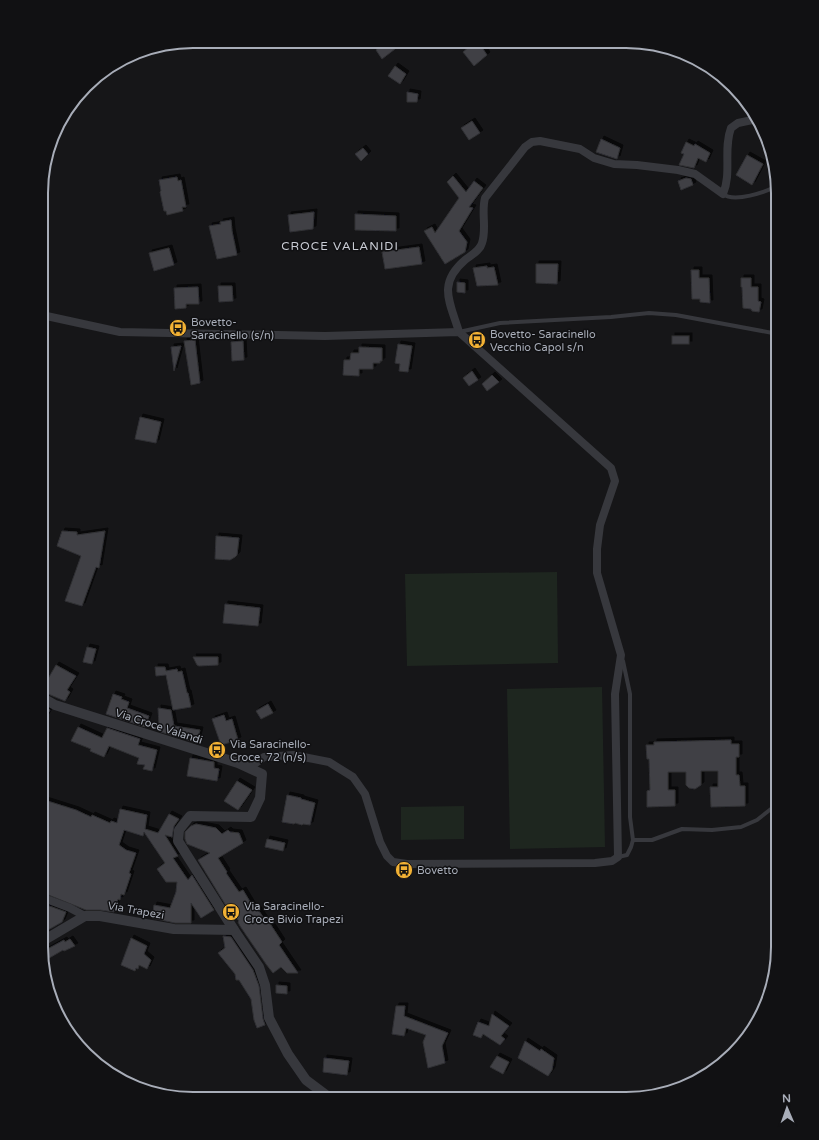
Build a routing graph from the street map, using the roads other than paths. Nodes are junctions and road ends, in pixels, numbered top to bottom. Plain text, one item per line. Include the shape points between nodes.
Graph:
1 (752, 120) edge
2 (771, 189) edge
3 (723, 194) junction
4 (48, 316) edge
5 (459, 332) junction
6 (771, 333) edge
7 (621, 655) junction
8 (48, 700) edge
9 (249, 768) junction
10 (771, 809) edge
11 (633, 840) junction
12 (618, 857) junction
13 (48, 900) edge
14 (85, 916) junction
15 (234, 930) junction
16 (48, 938) edge
17 (322, 1092) edge

1 - 3 street via 738,123 731,128 727,143 728,177
2 - 3 lane via 764,193 738,197
3 - 5 street via 695,174 614,164 594,158 580,149 540,141 532,142 525,147 485,198 482,244 455,270 449,280 448,296
4 - 5 street via 120,332 325,336
5 - 6 lane via 500,323 649,313 676,315
5 - 7 street via 612,468 615,481 600,525 597,573
7 - 11 lane via 630,694 630,817
7 - 12 street via 615,694
8 - 9 street, Via Croce Valandi via 55,705
9 - 12 street via 264,757 293,755 330,762 353,777 365,794 380,842 393,862 595,863 612,861
9 - 15 street, Via Croce Valandi via 262,774 260,798 251,817 190,816 179,830 178,841
10 - 11 lane via 757,820 741,827 712,830 682,829 652,840
11 - 12 lane via 627,855
13 - 14 street
14 - 15 street, Via Trapezi via 100,916 174,929
14 - 16 street
15 - 17 street, Via Croce Valandi via 259,967 265,985 269,1018 288,1054 306,1080

